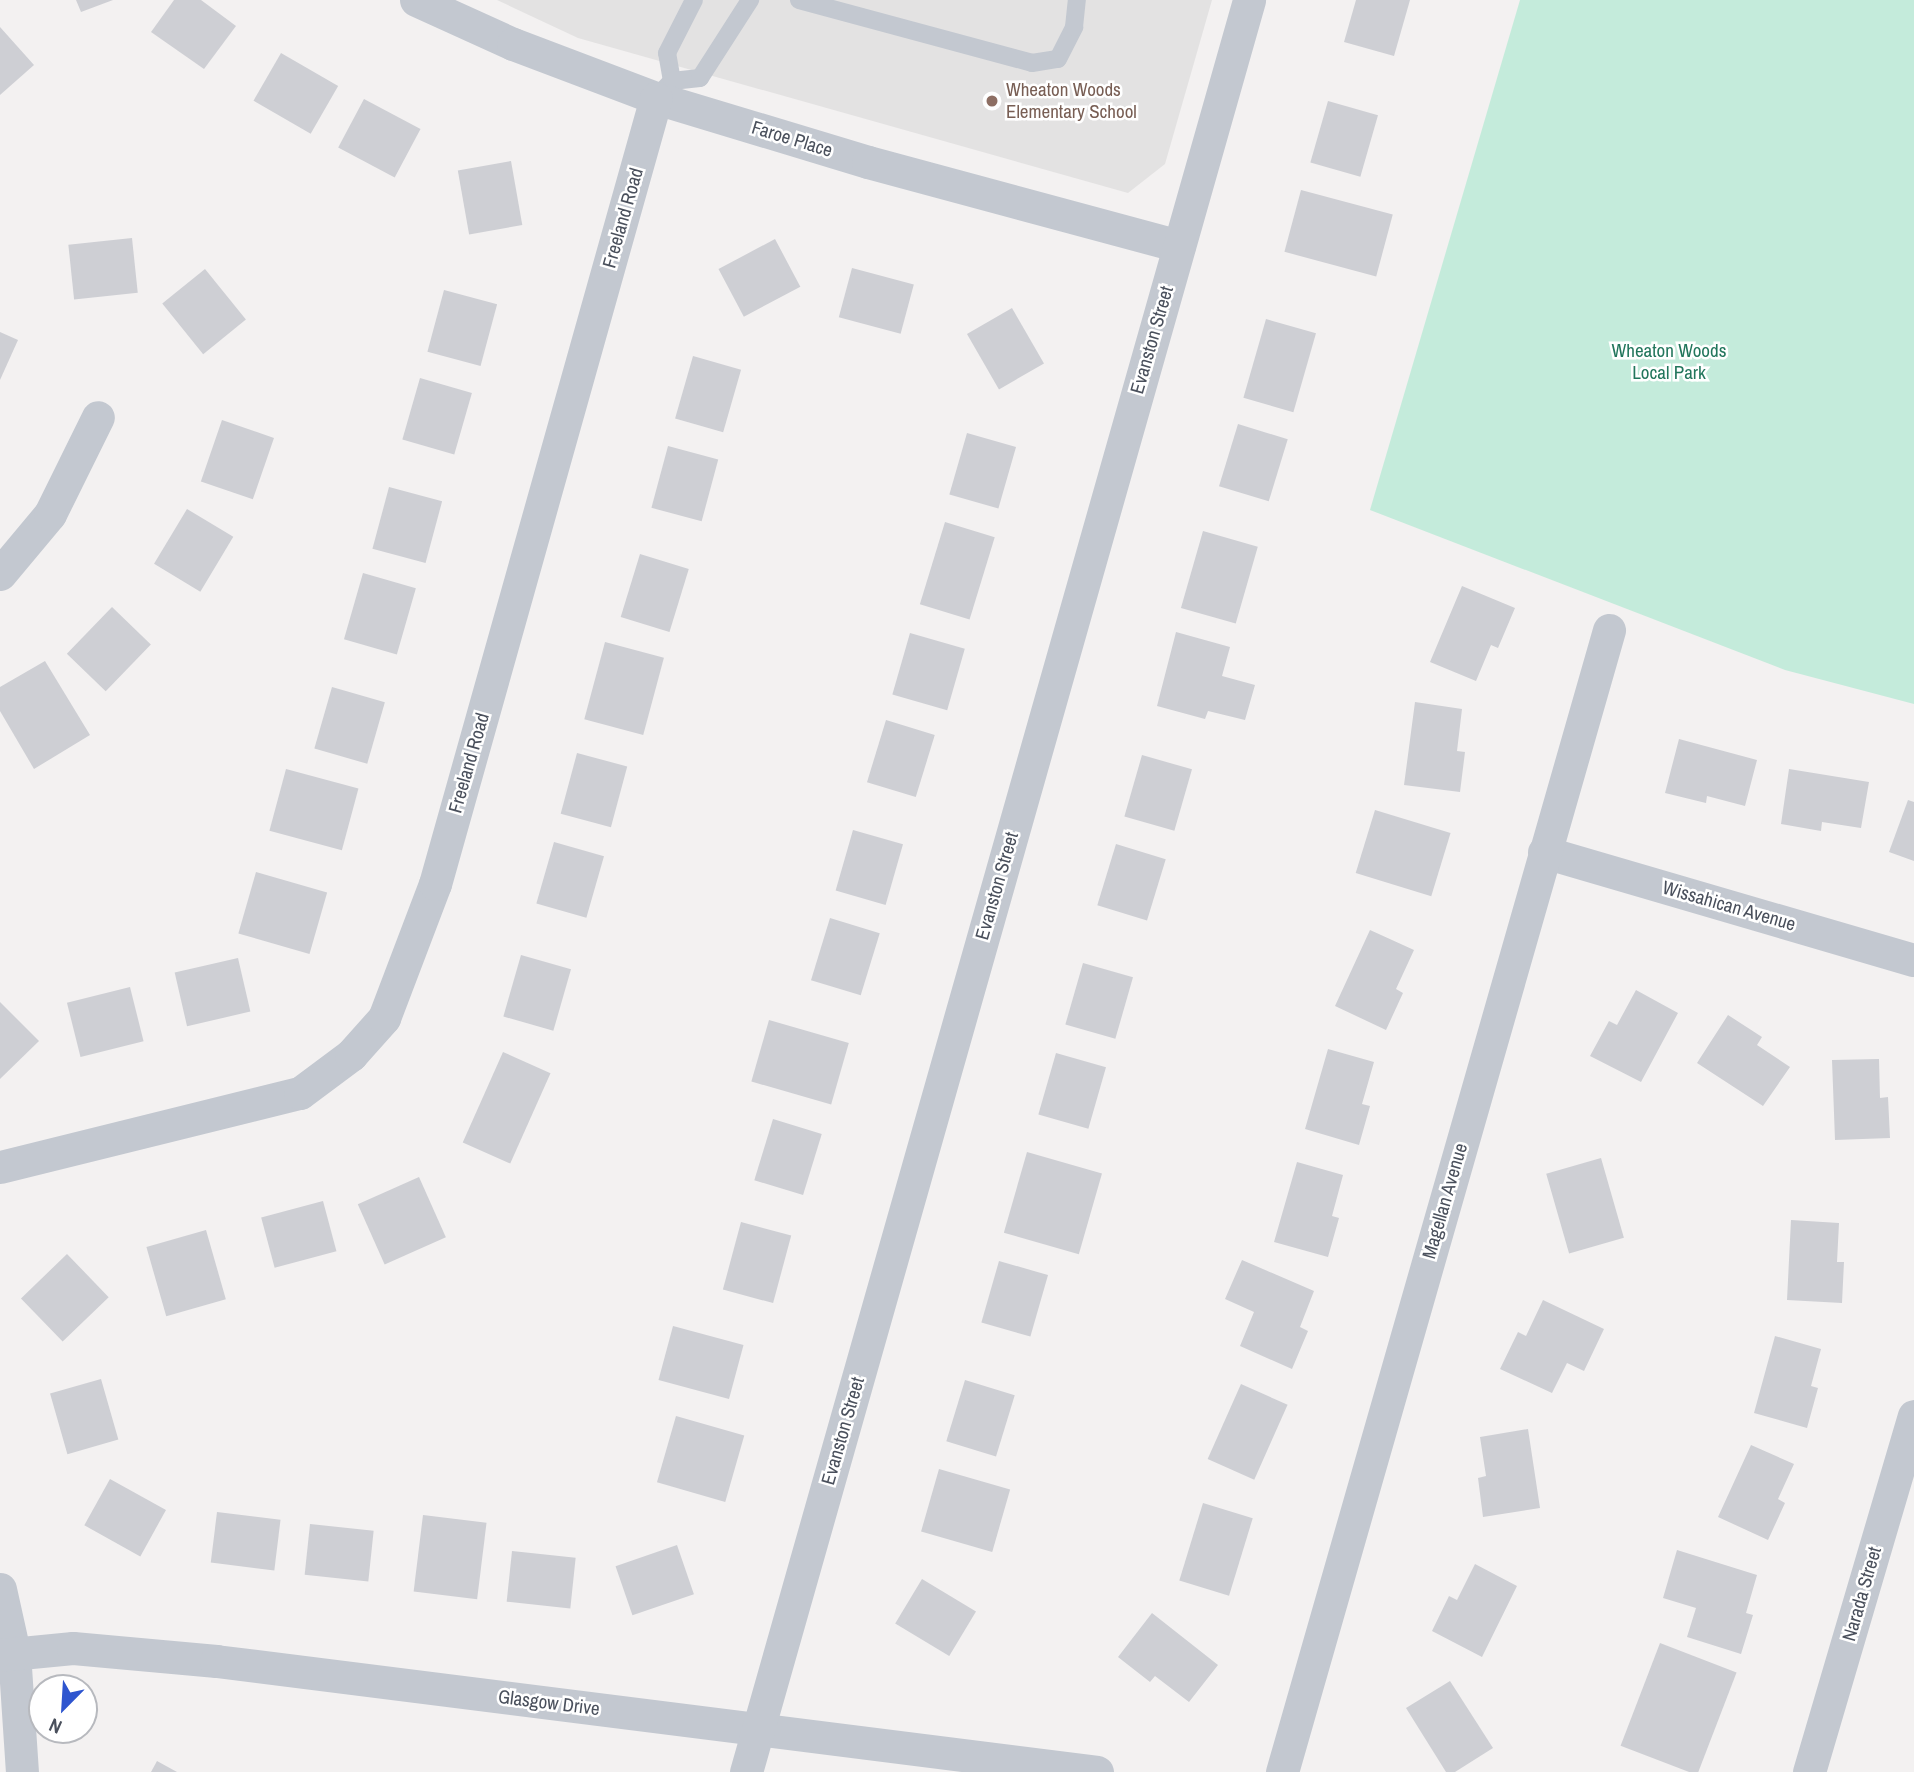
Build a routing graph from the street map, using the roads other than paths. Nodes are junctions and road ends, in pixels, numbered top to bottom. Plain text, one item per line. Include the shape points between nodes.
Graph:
1 (416, 0) edge
2 (694, 0) edge
3 (750, 0) edge
4 (799, 0) edge
5 (1077, 0) edge
6 (1249, 0) edge
7 (664, 89) junction
8 (1179, 246) junction
9 (98, 417) dead end
10 (0, 574) edge
11 (1609, 630) dead end
12 (1544, 852) junction
13 (1914, 960) edge
14 (0, 1167) edge
15 (1914, 1416) edge
16 (1905, 1485) edge
17 (0, 1589) edge
18 (7, 1653) edge
19 (758, 1730) junction
20 (22, 1772) edge
21 (746, 1772) edge
22 (1097, 1772) edge
23 (1282, 1772) edge
24 (1809, 1772) edge

1 - 7 street, Faroe Place via 513,44
2 - 7 lane via 667,53
3 - 7 lane via 700,78
4 - 5 lane via 1032,63 1058,59 1074,27
6 - 8 street, Evanston Street
7 - 8 street, Faroe Place via 868,162
7 - 14 street, Freeland Road via 435,884 384,1018 351,1055 299,1093
8 - 19 street, Evanston Street
9 - 10 street via 50,514
11 - 12 street, Magellan Avenue
12 - 13 street, Wissahican Avenue
12 - 23 street, Magellan Avenue
15 - 16 street, Narada Street
16 - 24 street, Narada Street
17 - 18 street
18 - 19 street, Glasgow Drive via 73,1648 216,1661
18 - 20 street
19 - 21 street, Evanston Street
19 - 22 street, Glasgow Drive

